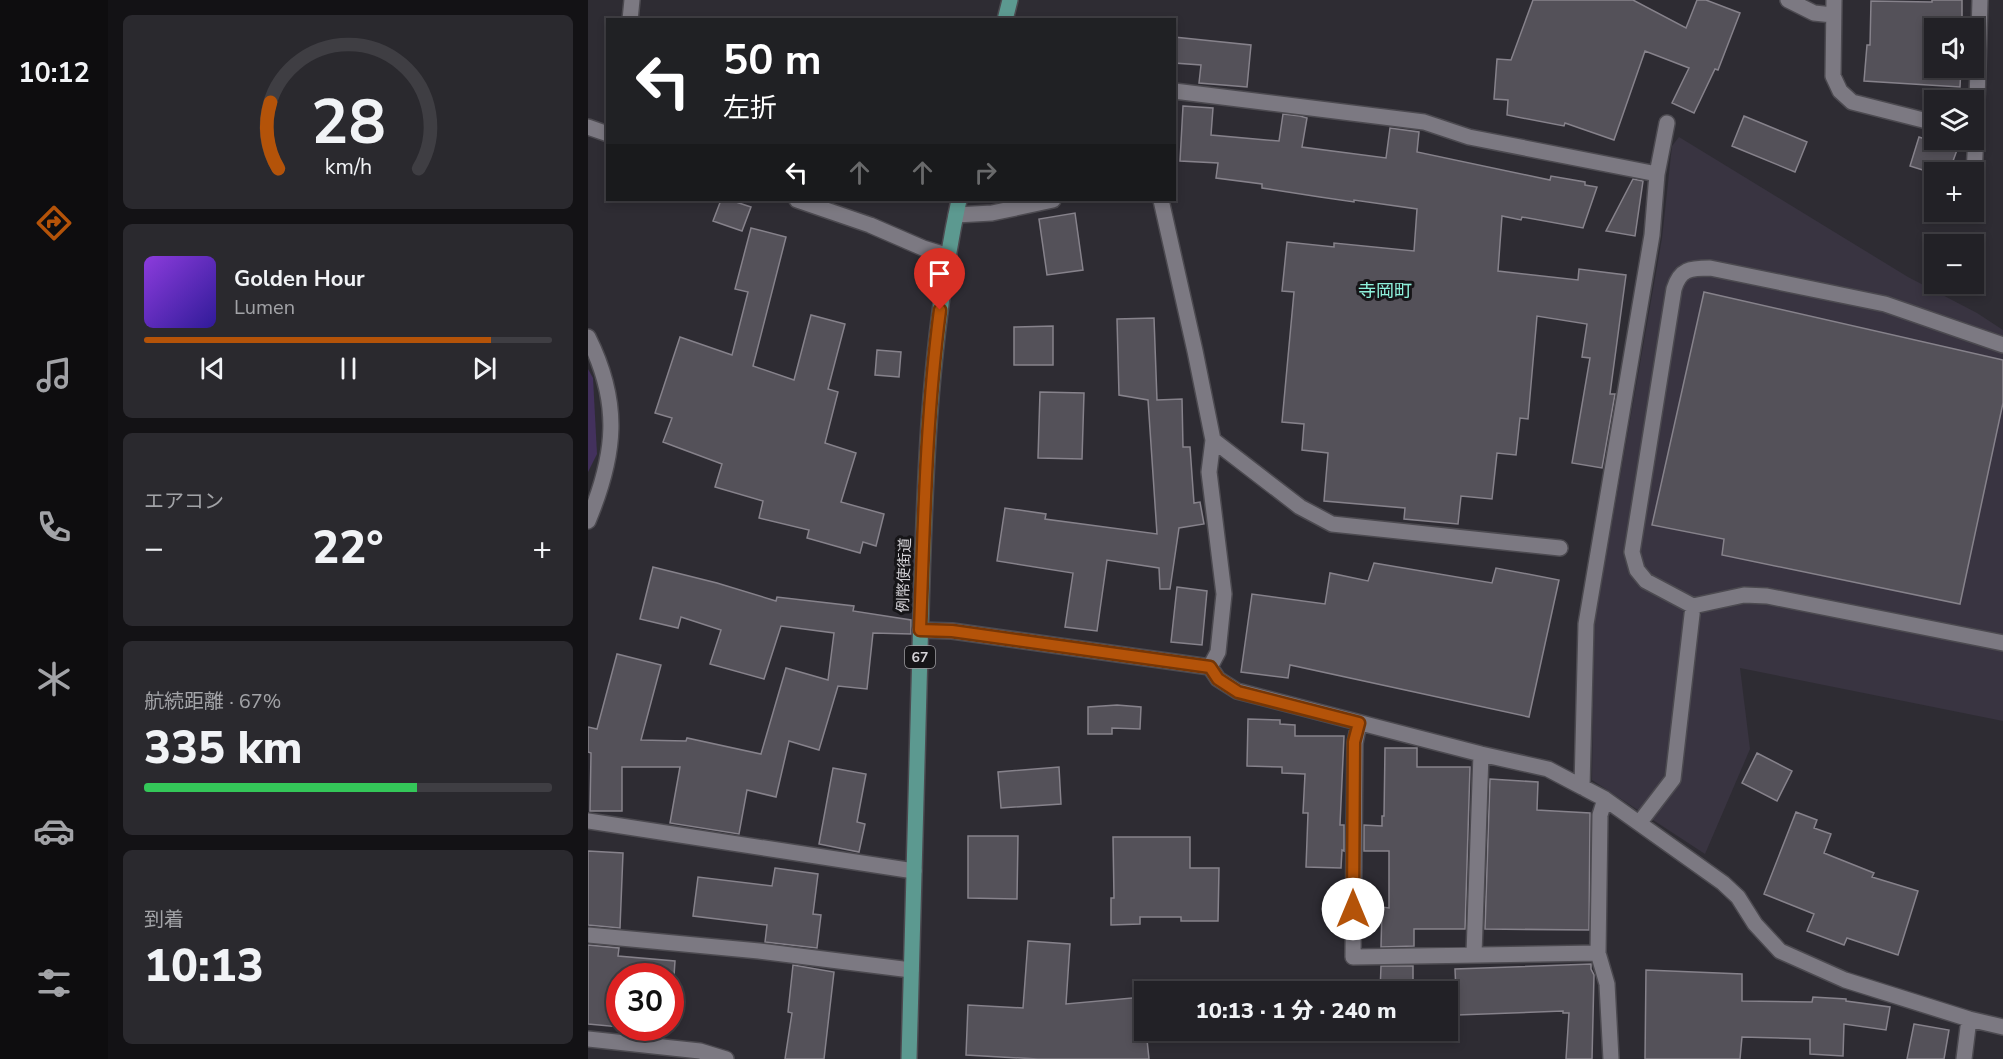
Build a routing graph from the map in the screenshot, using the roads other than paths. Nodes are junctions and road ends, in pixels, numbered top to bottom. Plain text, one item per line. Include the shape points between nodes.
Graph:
1 (632, 0) edge
2 (1010, 0) edge
3 (1788, 0) edge
4 (1980, 0) edge
5 (1834, 8) edge
6 (630, 18) edge
7 (1006, 18) edge
8 (1977, 90) edge
9 (1176, 91) edge
10 (1924, 120) edge
11 (1667, 123) dead end
12 (588, 127) edge
13 (606, 133) edge
14 (1657, 174) junction
15 (800, 201) edge
16 (1048, 201) edge
17 (1161, 201) edge
18 (958, 207) edge
19 (949, 256) junction
20 (588, 337) edge
21 (2003, 345) edge
22 (1213, 441) junction
23 (588, 521) edge
24 (1560, 548) dead end
25 (1693, 606) junction
26 (920, 630) junction
27 (2003, 643) edge
28 (1210, 667) junction
29 (1359, 723) junction
30 (1481, 754) junction
31 (1582, 787) junction
32 (1605, 799) junction
33 (588, 821) edge
34 (1640, 822) junction
35 (914, 871) junction
36 (588, 935) edge
37 (1598, 953) junction
38 (1474, 954) junction
39 (911, 970) junction
40 (1969, 1019) junction
41 (2003, 1027) edge
42 (588, 1039) edge
43 (726, 1059) edge
44 (909, 1059) edge
45 (1611, 1059) edge
46 (1964, 1059) edge

1 - 6 street
2 - 7 main road
3 - 5 street via 1814,13
4 - 8 street
5 - 10 street via 1833,76 1840,91 1852,102
9 - 14 street via 1424,122 1469,137
11 - 14 street
12 - 13 street
14 - 31 street via 1652,235 1586,624
15 - 19 street
16 - 18 street via 992,213
17 - 22 street
18 - 19 main road, 67
19 - 26 main road, 例幣使街道 / 67 via 930,396
20 - 23 street via 604,375 611,406 610,455
21 - 25 street via 1885,304 1710,268 1692,268 1684,273 1674,289 1632,552 1637,570 1646,581
22 - 24 street via 1300,507 1332,524
22 - 28 street via 1209,472 1224,594 1218,652
25 - 27 street via 1744,595 1767,596
25 - 34 street via 1673,779
26 - 28 street via 952,631
26 - 35 main road, 例幣使街道 / 67
28 - 29 street via 1218,679 1238,692
29 - 30 street
29 - 38 street via 1354,742 1353,957
30 - 31 street via 1548,769
30 - 38 street
31 - 32 street
32 - 34 street
32 - 37 street via 1600,815
33 - 35 street
34 - 40 street via 1723,883 1779,951 1845,980
35 - 39 main road, 例幣使街道 / 67
36 - 39 street
37 - 38 street
37 - 45 street via 1607,984
39 - 44 main road, 例幣使街道 / 67
40 - 41 street
40 - 46 street
42 - 43 street via 700,1051

